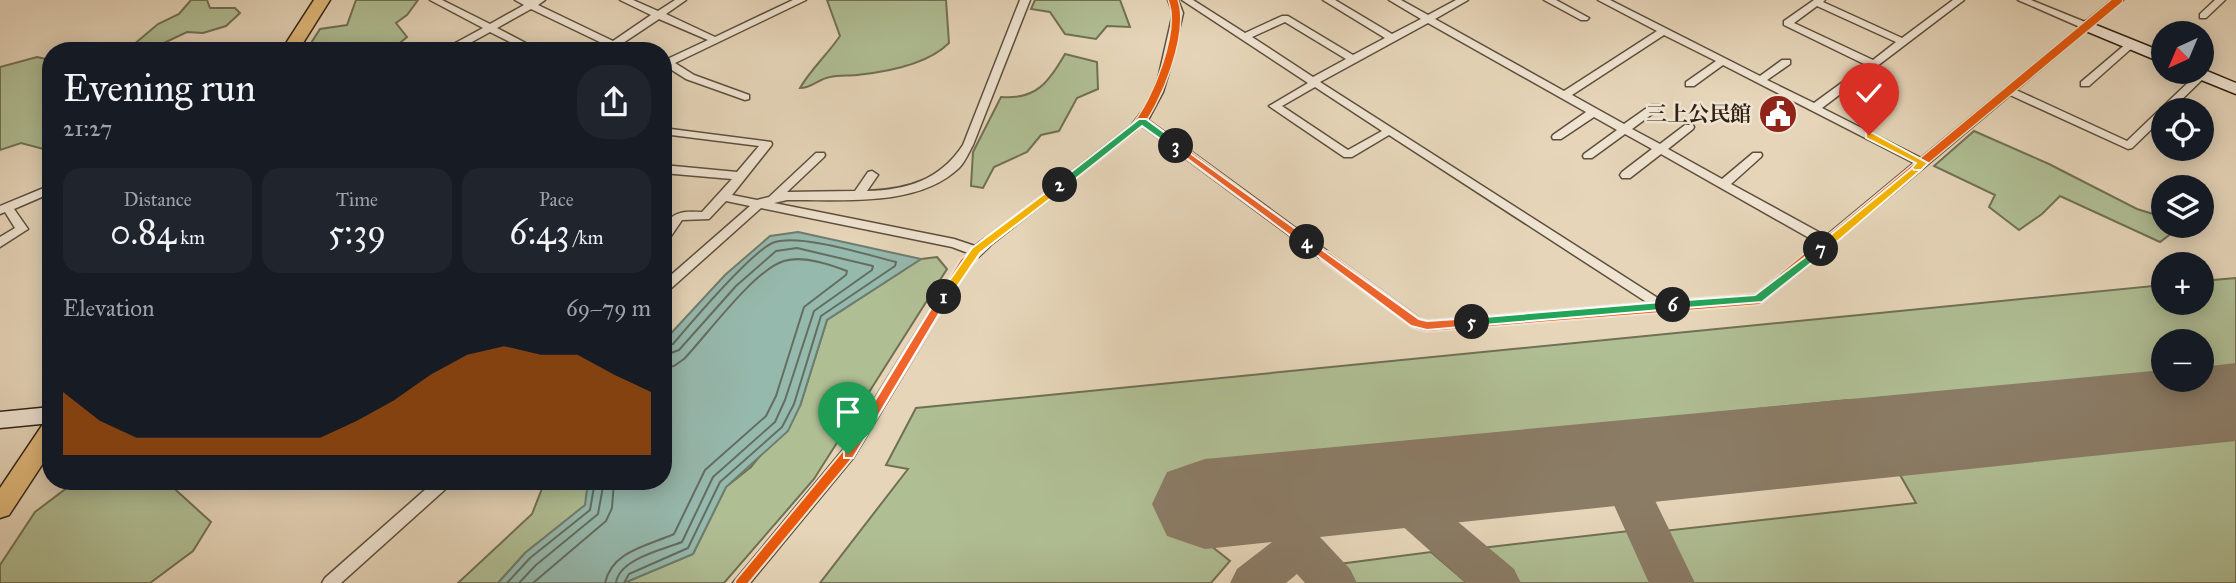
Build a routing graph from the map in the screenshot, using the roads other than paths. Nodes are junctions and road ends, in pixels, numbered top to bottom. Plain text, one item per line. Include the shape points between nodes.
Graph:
1 (322, 0) edge
2 (435, 0) edge
3 (520, 0) edge
4 (625, 0) edge
5 (681, 0) edge
6 (802, 0) edge
7 (1025, 0) edge
8 (1173, 0) edge
9 (1187, 0) edge
10 (1328, 0) edge
11 (1463, 0) edge
12 (1549, 0) edge
13 (1602, 0) edge
14 (1959, 0) edge
15 (2023, 0) edge
16 (2118, 0) edge
17 (2220, 0) edge
18 (1401, 1) edge
19 (1819, 1) edge
20 (535, 2) edge
21 (657, 15) junction
22 (2203, 16) dead end
23 (1584, 18) dead end
24 (1428, 19) junction
25 (2086, 26) junction
26 (490, 28) junction
27 (1664, 31) junction
28 (1245, 37) junction
29 (1392, 38) junction
30 (715, 40) junction
31 (295, 42) edge
32 (465, 42) edge
33 (518, 42) edge
34 (600, 42) edge
35 (616, 42) edge
36 (1903, 42) junction
37 (2130, 45) junction
38 (2151, 53) edge
39 (1353, 59) junction
40 (672, 61) edge
41 (1723, 61) junction
42 (1786, 62) dead end
43 (1873, 64) junction
44 (672, 68) edge
45 (1760, 80) junction
46 (2214, 80) edge
47 (1315, 82) junction
48 (1690, 84) dead end
49 (2188, 84) edge
50 (2085, 85) dead end
51 (2236, 89) edge
52 (2009, 91) junction
53 (1563, 96) junction
54 (745, 97) dead end
55 (2176, 98) edge
56 (1655, 107) dead end
57 (1815, 108) junction
58 (1594, 113) junction
59 (1142, 121) junction
60 (2151, 124) edge
61 (1689, 127) dead end
62 (1624, 130) junction
63 (1390, 131) junction
64 (672, 132) edge
65 (1557, 137) dead end
66 (1659, 149) junction
67 (820, 155) dead end
68 (1757, 155) dead end
69 (1588, 156) dead end
70 (1923, 163) junction
71 (672, 170) edge
72 (872, 175) dead end
73 (1626, 175) dead end
74 (740, 176) junction
75 (1723, 185) junction
76 (42, 193) edge
77 (858, 195) junction
78 (724, 197) junction
79 (766, 201) junction
80 (3, 209) edge
81 (672, 220) edge
82 (0, 243) edge
83 (1828, 243) junction
84 (976, 251) junction
85 (672, 281) edge
86 (1661, 306) junction
87 (42, 416) edge
88 (0, 421) edge
89 (42, 445) edge
90 (435, 490) edge
91 (0, 508) edge
92 (330, 583) edge
93 (741, 583) edge

1 - 31 main road
2 - 26 street
3 - 20 street
4 - 21 street
5 - 21 street
6 - 30 street
7 - 77 street via 968,145 956,163 913,188
8 - 59 street via 1176,23 1158,92
9 - 28 street
10 - 29 street
11 - 24 street
12 - 23 street
13 - 27 street
14 - 36 street
15 - 25 street
16 - 25 street
17 - 22 street
18 - 24 street
19 - 36 street
19 - 43 street via 1787,23
20 - 26 street
20 - 34 street
21 - 30 street
21 - 35 street
24 - 29 street
24 - 53 street
25 - 37 street
25 - 52 street
26 - 32 street
26 - 33 street
27 - 41 street
27 - 53 street
28 - 39 street via 1284,18
28 - 47 street
29 - 39 street
30 - 40 street
36 - 43 street
37 - 38 street
37 - 50 street
39 - 47 street
41 - 45 street
41 - 48 street
42 - 45 street
43 - 57 street
44 - 54 street
45 - 57 street
46 - 51 street
47 - 63 street
47 - 63 street via 1274,106 1348,155
49 - 55 street
52 - 60 street via 2128,146
52 - 70 street
53 - 58 street
56 - 62 street
57 - 70 street
58 - 62 street
58 - 65 street
59 - 84 street
59 - 86 street via 1416,323 1427,326
61 - 66 street
62 - 66 street
62 - 69 street
63 - 86 street
64 - 74 street via 767,144
66 - 73 street
66 - 75 street
67 - 79 street
68 - 75 street
70 - 83 street
71 - 74 street
72 - 77 street
74 - 78 street
75 - 83 street
76 - 80 street
77 - 79 street via 787,196
78 - 79 street
78 - 81 street via 705,216
79 - 84 street
79 - 85 street
80 - 82 street via 22,229
83 - 86 street via 1758,299
84 - 93 street via 848,454
87 - 88 street
89 - 91 main road
90 - 92 street

